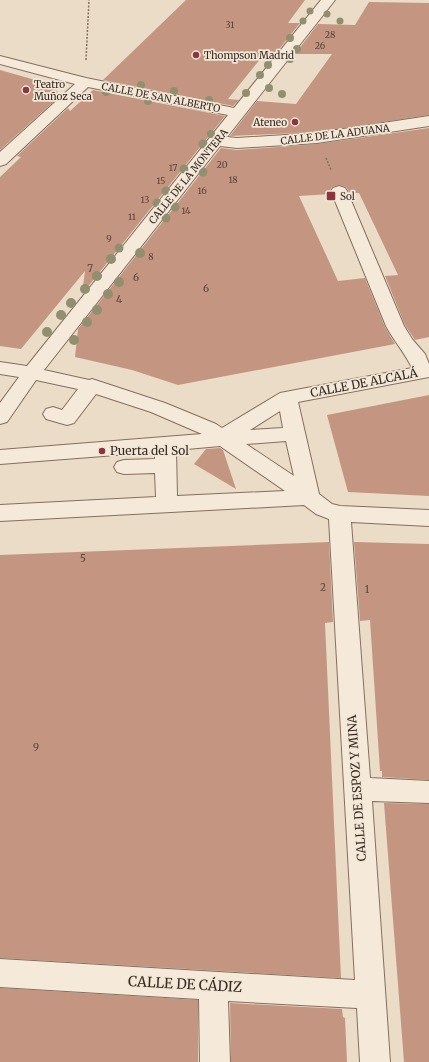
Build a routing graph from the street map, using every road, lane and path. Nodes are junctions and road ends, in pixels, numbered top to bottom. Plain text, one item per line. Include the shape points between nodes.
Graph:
1 (89, 0) edge
2 (328, 0) edge
3 (0, 60) edge
4 (85, 82) junction
5 (238, 113) junction
6 (429, 121) edge
7 (216, 140) junction
8 (0, 161) edge
9 (339, 191) dead end
10 (0, 368) edge
11 (33, 372) junction
12 (426, 372) edge
13 (88, 390) junction
14 (294, 397) junction
15 (53, 414) dead end
16 (0, 417) edge
17 (295, 434) junction
18 (222, 438) junction
19 (165, 444) junction
20 (0, 457) edge
21 (165, 466) junction
22 (124, 467) dead end
23 (309, 496) junction
24 (167, 504) junction
25 (0, 513) edge
26 (340, 514) junction
27 (429, 518) edge
28 (357, 789) junction
29 (429, 792) edge
30 (0, 973) edge
31 (213, 986) junction
32 (370, 995) junction
33 (215, 1062) edge
34 (375, 1062) edge

1 - 4 path
2 - 5 street, CALLE DE LA MONTERA
3 - 4 street, CALLE DE SAN ALBERTO
4 - 5 street, CALLE DE SAN ALBERTO
4 - 8 street
5 - 7 street, CALLE DE LA MONTERA
6 - 7 street, CALLE DE LA ADUANA via 317,138 237,144
7 - 11 street, CALLE DE LA MONTERA
9 - 12 street via 395,326
10 - 11 street
11 - 13 street
11 - 16 street, CALLE DE LA MONTERA
12 - 14 street, CALLE DE ALCALÁ
13 - 15 street via 67,418
13 - 18 street via 133,398 209,429
14 - 17 street
14 - 18 street
17 - 18 street
17 - 23 street
18 - 19 street
18 - 23 street
19 - 20 street via 80,453
19 - 21 street
21 - 22 street
21 - 24 street
23 - 24 street
23 - 26 street via 320,507
24 - 25 street
26 - 27 street
26 - 28 street, CALLE DE ESPOZ Y MINA
28 - 29 street
28 - 32 street, CALLE DE ESPOZ Y MINA
30 - 31 street, CALLE DE CÁDIZ
31 - 32 street, CALLE DE CÁDIZ
31 - 33 street
32 - 34 street, CALLE DE ESPOZ Y MINA

